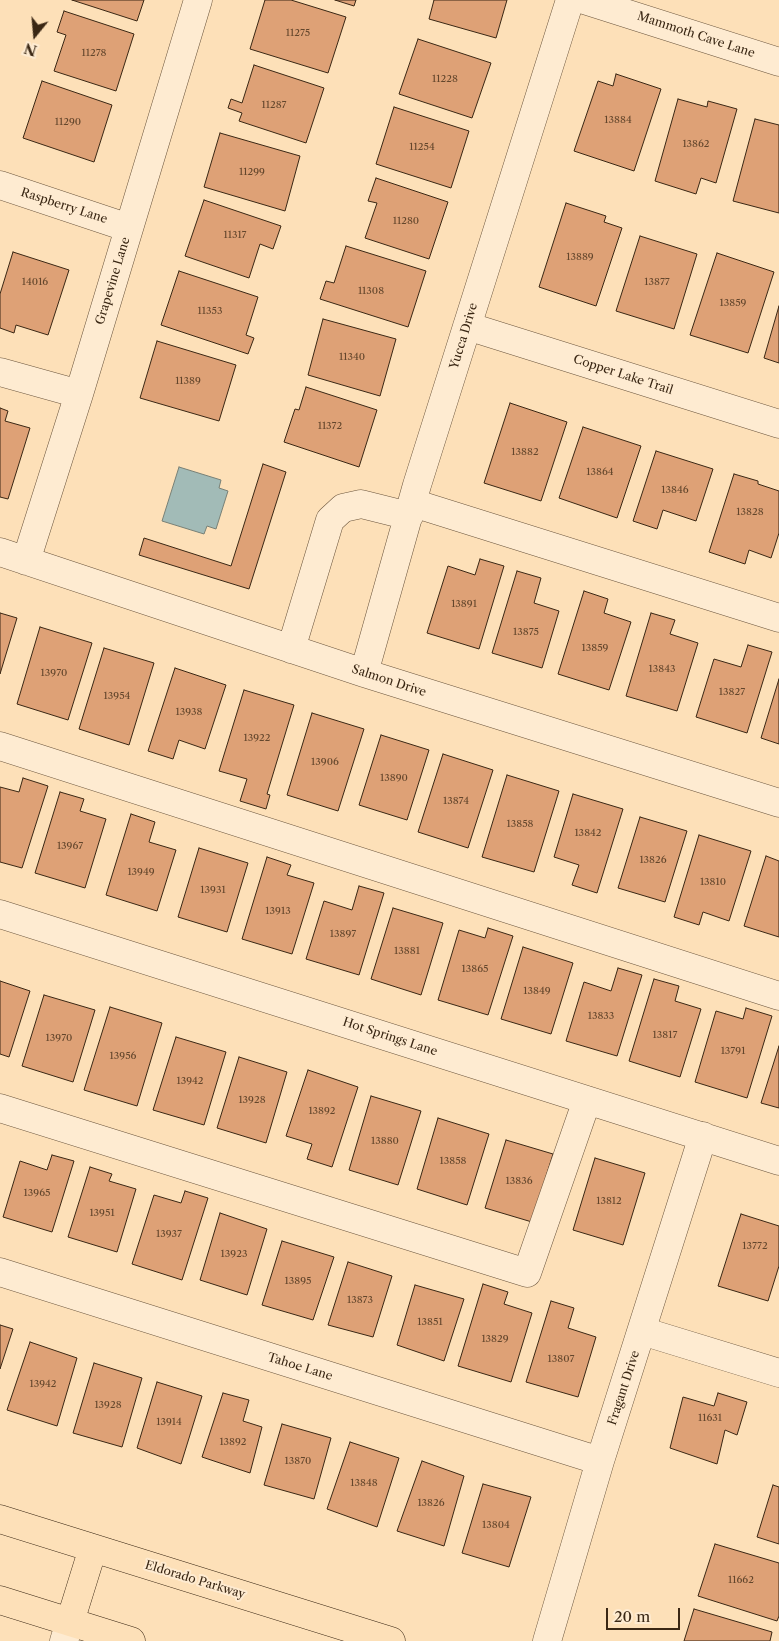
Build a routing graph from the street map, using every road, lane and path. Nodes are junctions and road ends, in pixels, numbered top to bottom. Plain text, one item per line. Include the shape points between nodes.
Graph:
1 (198, 0) edge
2 (570, 0) edge
3 (584, 0) edge
4 (779, 62) edge
5 (0, 185) edge
6 (129, 228) junction
7 (467, 326) junction
8 (0, 372) edge
9 (79, 394) junction
10 (779, 424) edge
11 (411, 509) junction
12 (0, 552) edge
13 (26, 561) junction
14 (779, 618) edge
15 (291, 649) junction
16 (364, 673) junction
17 (0, 746) edge
18 (779, 803) edge
19 (0, 914) edge
20 (779, 996) edge
21 (587, 1100) junction
22 (0, 1108) edge
23 (703, 1136) junction
24 (779, 1161) edge
25 (0, 1272) edge
26 (642, 1331) junction
27 (779, 1373) edge
28 (600, 1461) junction
29 (0, 1519) edge
30 (94, 1548) junction
31 (0, 1600) edge
32 (67, 1631) edge
33 (131, 1641) edge
34 (391, 1641) edge
35 (547, 1641) edge

1 - 6 street, Grapevine Lane
2 - 7 street, Yucca Drive
3 - 4 street, Mammoth Cave Lane
5 - 6 street, Raspberry Lane
6 - 9 street, Grapevine Lane
7 - 10 street, Copper Lake Trail
7 - 11 street, Yucca Drive
8 - 9 street
9 - 13 street, Grapevine Lane
11 - 14 street
11 - 15 street via 362,504 343,508 330,520
11 - 16 street, Yucca Drive
12 - 13 street, Salmon Drive
13 - 15 street, Salmon Drive
15 - 16 street, Salmon Drive
16 - 18 street, Salmon Drive
17 - 20 street
19 - 21 street, Hot Springs Lane
21 - 22 street via 527,1273
21 - 23 street, Hot Springs Lane
23 - 24 street, Hot Springs Lane
23 - 26 street, Fragant Drive
25 - 28 street, Tahoe Lane
26 - 27 street
26 - 28 street, Fragant Drive
28 - 35 street, Fragant Drive
29 - 30 main road, Eldorado Parkway
30 - 32 main road
30 - 34 main road, Eldorado Parkway
31 - 32 main road
32 - 33 main road

